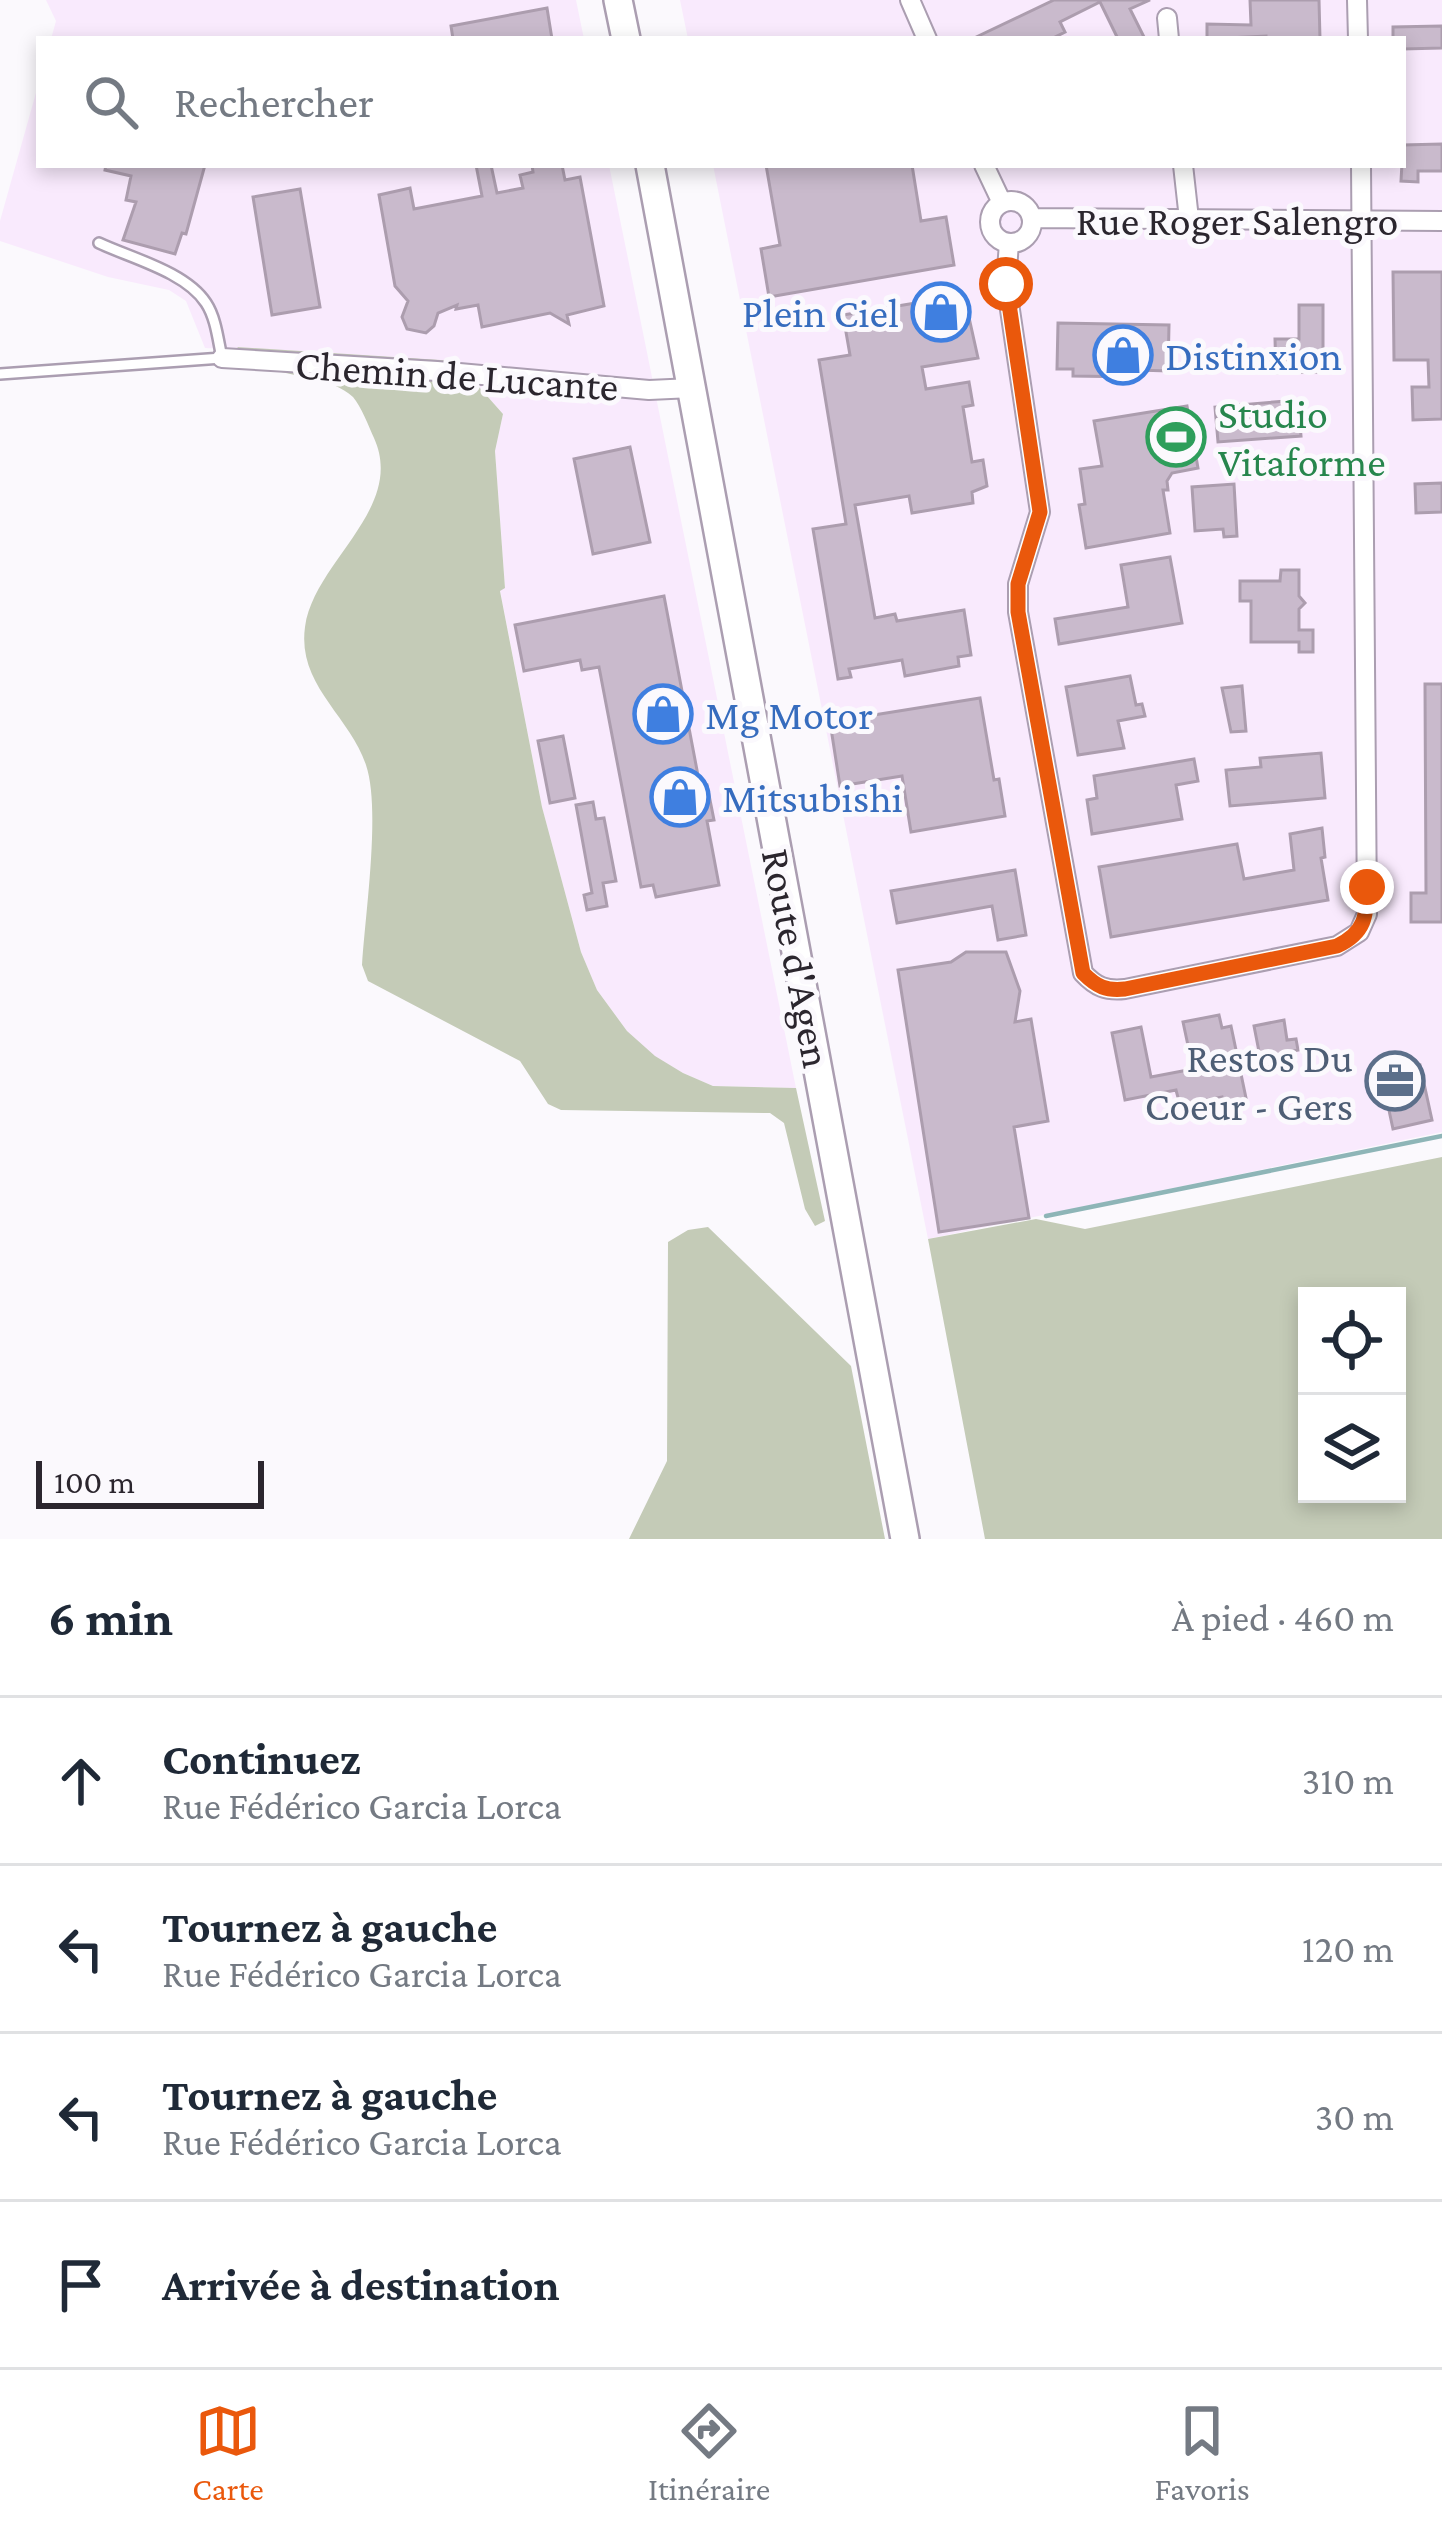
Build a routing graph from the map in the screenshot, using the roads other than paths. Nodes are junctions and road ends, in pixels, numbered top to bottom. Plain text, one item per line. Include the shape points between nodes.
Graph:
1 (619, 0) edge
2 (910, 0) edge
3 (1358, 0) edge
4 (1167, 18) dead end
5 (625, 36) edge
6 (926, 36) edge
7 (1169, 36) edge
8 (1358, 36) edge
9 (651, 168) edge
10 (985, 168) edge
11 (1183, 168) edge
12 (1360, 168) edge
13 (1002, 203) junction
14 (1032, 218) junction
15 (1189, 219) junction
16 (1362, 221) junction
17 (1442, 221) edge
18 (99, 243) dead end
19 (1009, 243) junction
20 (222, 358) junction
21 (0, 374) edge
22 (692, 388) junction
23 (905, 1539) edge

1 - 5 main road
2 - 6 street
3 - 8 street
4 - 7 street
9 - 22 main road, Route d'Agen
10 - 13 street
11 - 15 street
12 - 16 street
13 - 14 street via 1021,203
13 - 19 street via 991,226
14 - 15 street, Rue Roger Salengro
14 - 19 street via 1027,236
15 - 16 street, Rue Roger Salengro
16 - 17 street, Rue Roger Salengro
16 - 19 street via 1367,914 1359,932 1337,946 1109,991 1083,973 1078,957 1018,612 1018,584 1040,512 1006,284
18 - 20 lane via 202,297
20 - 21 lane
20 - 22 street, Chemin de Lucante
22 - 23 main road, Route d'Agen

